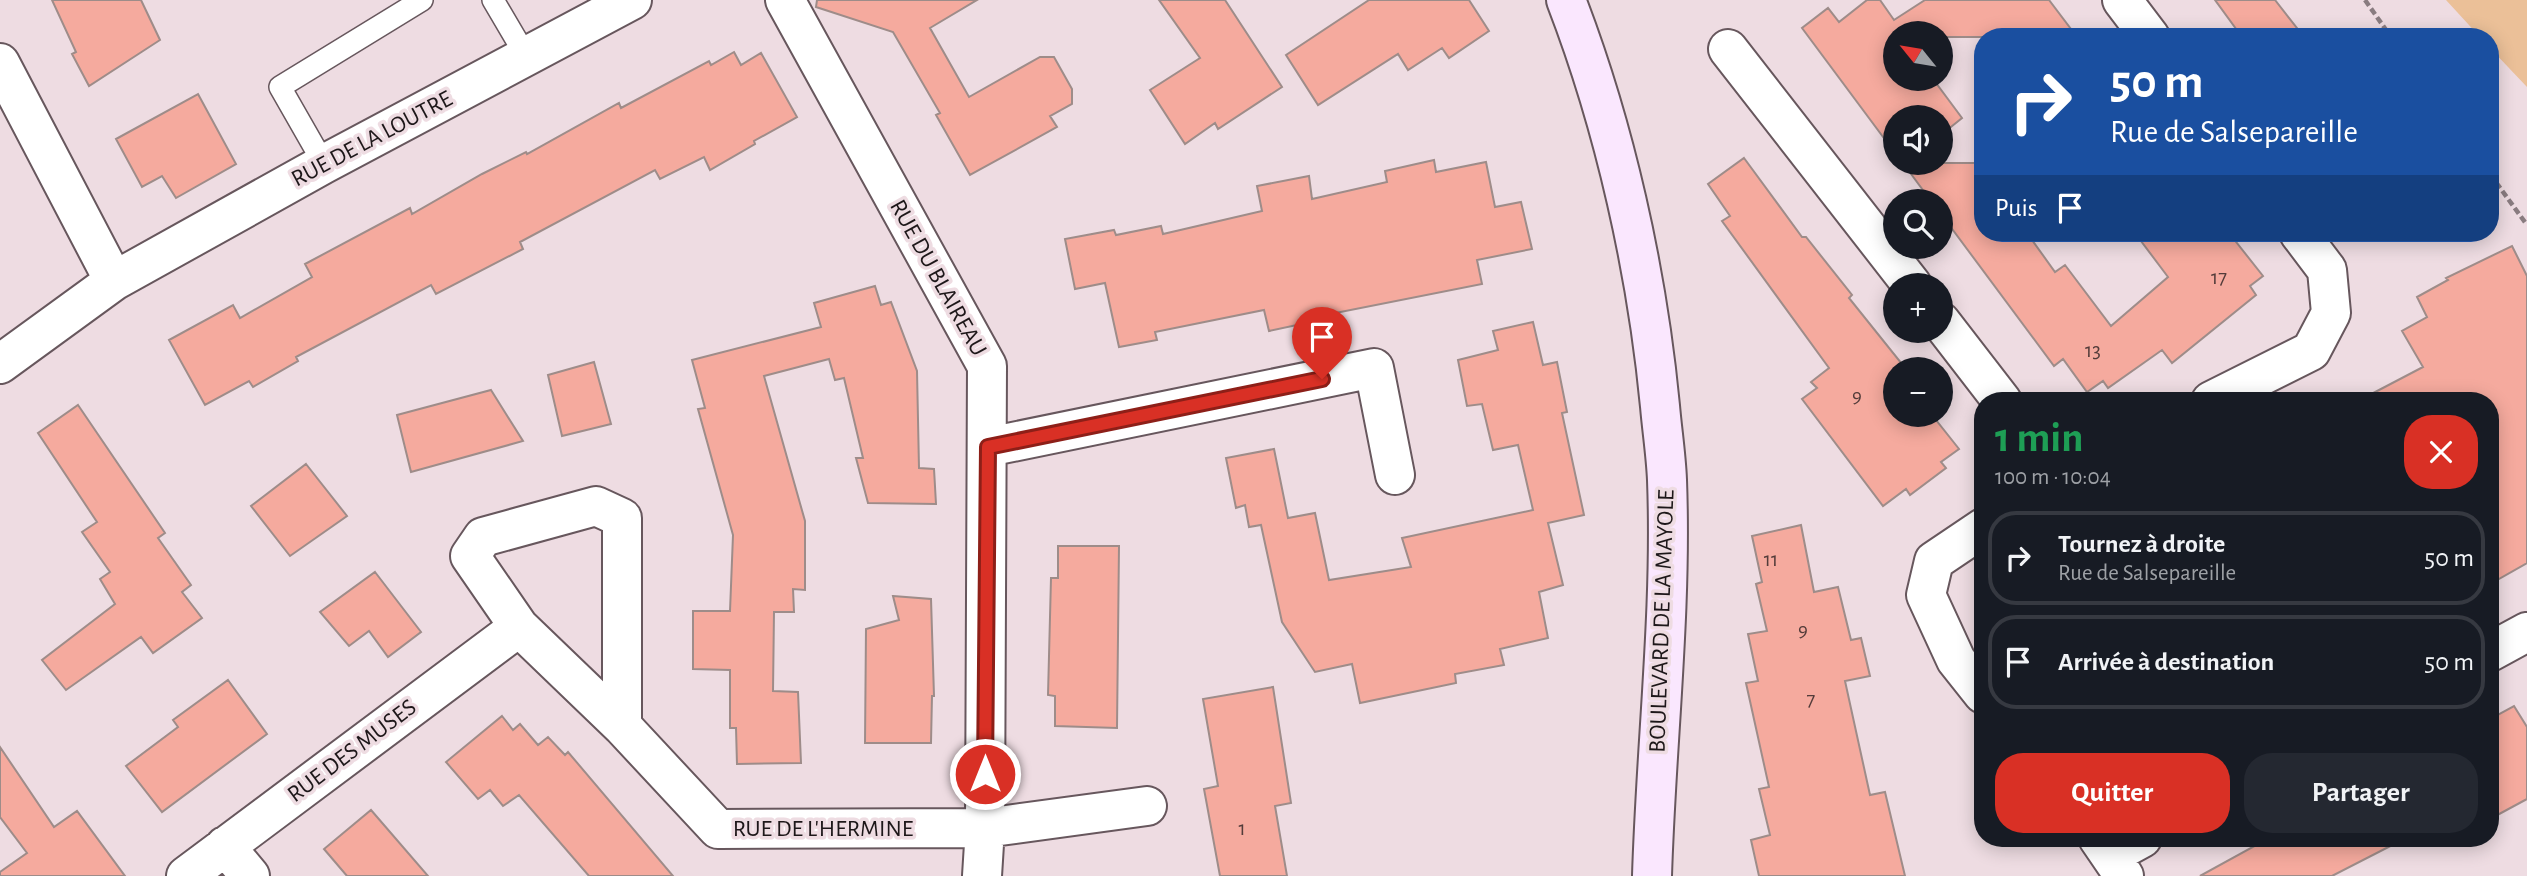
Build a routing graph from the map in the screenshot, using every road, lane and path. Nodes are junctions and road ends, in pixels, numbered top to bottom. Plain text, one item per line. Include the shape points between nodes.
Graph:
1 (422, 0) edge
2 (493, 0) edge
3 (632, 0) edge
4 (785, 0) edge
5 (1566, 0) edge
6 (2123, 0) edge
7 (2365, 0) edge
8 (2143, 28) edge
9 (2385, 28) edge
10 (1728, 49) dead end
11 (526, 56) junction
12 (0, 63) edge
13 (324, 164) junction
14 (2499, 186) edge
15 (2527, 225) edge
16 (2306, 242) edge
17 (1903, 273) edge
18 (114, 281) junction
19 (1953, 338) edge
20 (0, 364) edge
21 (1995, 392) edge
22 (2229, 392) edge
23 (988, 447) junction
24 (1395, 475) dead end
25 (1974, 534) edge
26 (519, 627) junction
27 (2527, 632) edge
28 (2499, 647) edge
29 (1974, 683) edge
30 (622, 726) junction
31 (1654, 793) junction
32 (1147, 806) dead end
33 (985, 828) junction
34 (225, 846) junction
35 (186, 876) edge
36 (250, 876) edge
37 (982, 876) edge
38 (1625, 876) edge
39 (1652, 876) edge

1 - 13 lane via 280,87
2 - 11 lane
3 - 11 street, RUE DE LA LOUTRE
4 - 23 street, RUE DU BLAIREAU via 987,366
5 - 31 main road, BOULEVARD DE LA MAYOLE via 1583,44 1629,209 1653,340 1667,479 1666,635
6 - 8 street
7 - 9 path
10 - 17 street
11 - 13 street, RUE DE LA LOUTRE
12 - 18 street
13 - 18 street, RUE DE LA LOUTRE
14 - 15 path
16 - 22 street via 2327,270 2331,313 2311,351
18 - 20 street, RUE DE LA LOUTRE
19 - 21 street
23 - 24 street via 1374,368
23 - 33 street, RUE DU BLAIREAU
25 - 29 street via 1934,561 1926,595 1956,660
26 - 30 street, RUE DE L'HERMINE
26 - 30 street, RUE DE L'HERMINE via 470,556 483,537 596,506 622,518
26 - 34 street, RUE DES MUSES
27 - 28 street
30 - 33 street, RUE DE L'HERMINE via 718,829
31 - 38 main road, BOULEVARD DE LA MAYOLE
31 - 39 main road, BOULEVARD DE LA MAYOLE
32 - 33 street, RUE DE L'HERMINE
33 - 37 street, RUE DU BLAIREAU
34 - 35 street, RUE DES MUSES
34 - 36 street

